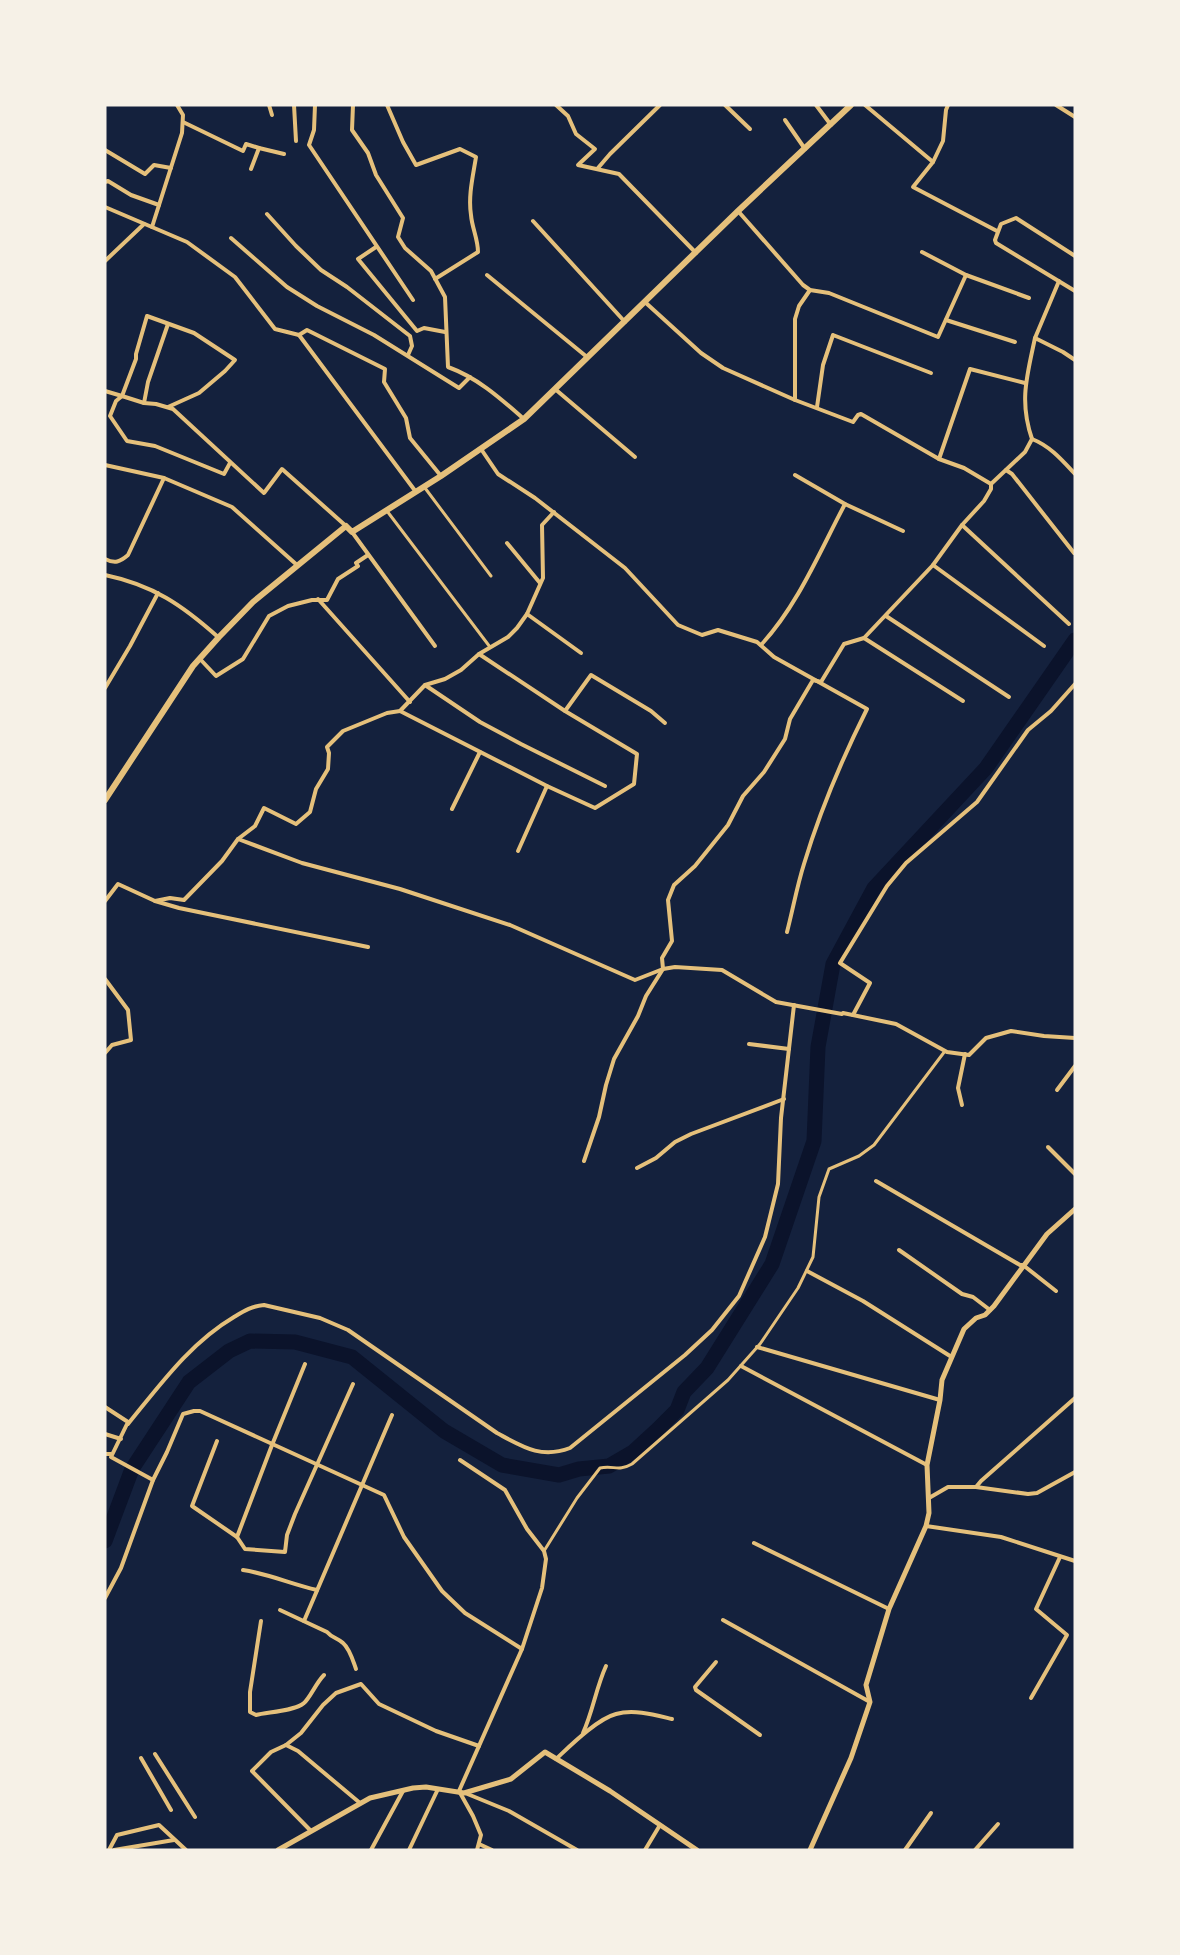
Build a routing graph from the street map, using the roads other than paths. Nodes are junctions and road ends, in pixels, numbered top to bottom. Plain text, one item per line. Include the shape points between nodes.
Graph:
1 (177, 105) edge
2 (269, 105) edge
3 (294, 105) edge
4 (315, 105) edge
5 (353, 105) edge
6 (387, 105) edge
7 (556, 105) edge
8 (660, 105) edge
9 (725, 105) edge
10 (816, 105) edge
11 (852, 105) edge
12 (866, 105) edge
13 (948, 105) edge
14 (1056, 105) edge
15 (272, 115) dead end
16 (1075, 117) edge
17 (785, 120) dead end
18 (183, 122) junction
19 (831, 126) junction
20 (750, 129) dead end
21 (296, 141) dead end
22 (259, 148) junction
23 (806, 149) junction
24 (105, 150) edge
25 (284, 154) dead end
26 (933, 162) junction
27 (171, 168) junction
28 (251, 168) dead end
29 (598, 168) junction
30 (105, 182) edge
31 (159, 205) junction
32 (105, 207) edge
33 (738, 212) junction
34 (267, 214) dead end
35 (533, 221) dead end
36 (144, 224) junction
37 (152, 227) junction
38 (997, 231) junction
39 (231, 238) dead end
40 (376, 247) junction
41 (922, 252) dead end
42 (696, 253) junction
43 (108, 254) edge
44 (1075, 256) edge
45 (105, 261) edge
46 (966, 274) junction
47 (487, 275) dead end
48 (435, 279) junction
49 (1059, 281) junction
50 (810, 290) junction
51 (1075, 291) edge
52 (1029, 298) dead end
53 (413, 300) dead end
54 (646, 303) junction
55 (945, 320) junction
56 (625, 322) junction
57 (168, 324) junction
58 (445, 332) junction
59 (299, 335) junction
60 (1035, 338) junction
61 (1016, 342) dead end
62 (408, 355) junction
63 (588, 358) junction
64 (1075, 360) edge
65 (931, 373) dead end
66 (470, 377) junction
67 (1025, 383) junction
68 (555, 389) junction
69 (105, 391) edge
70 (122, 396) junction
71 (795, 400) junction
72 (144, 403) junction
73 (168, 407) junction
74 (817, 407) junction
75 (524, 419) junction
76 (1032, 439) junction
77 (480, 449) junction
78 (635, 457) dead end
79 (939, 459) junction
80 (230, 463) junction
81 (105, 465) edge
82 (1006, 470) junction
83 (1075, 474) edge
84 (441, 476) junction
85 (795, 476) dead end
86 (164, 477) junction
87 (991, 484) junction
88 (424, 486) junction
89 (416, 492) junction
90 (845, 504) junction
91 (386, 510) junction
92 (554, 512) junction
93 (962, 525) junction
94 (346, 526) junction
95 (903, 531) dead end
96 (352, 532) junction
97 (507, 543) dead end
98 (1074, 553) edge
99 (368, 555) junction
100 (105, 559) edge
101 (297, 565) junction
102 (933, 565) junction
103 (105, 575) edge
104 (491, 576) dead end
105 (541, 583) junction
106 (158, 593) junction
107 (318, 599) junction
108 (527, 614) junction
109 (886, 616) junction
110 (1070, 624) dead end
111 (219, 637) junction
112 (864, 638) junction
113 (761, 645) junction
114 (435, 646) dead end
115 (490, 646) junction
116 (1044, 646) dead end
117 (581, 653) dead end
118 (479, 654) junction
119 (200, 659) junction
120 (821, 682) junction
121 (425, 685) junction
122 (1075, 685) edge
123 (105, 688) edge
124 (1009, 698) dead end
125 (963, 700) dead end
126 (410, 702) junction
127 (400, 711) junction
128 (565, 711) junction
129 (665, 723) dead end
130 (480, 752) junction
131 (547, 786) junction
132 (605, 786) dead end
133 (105, 800) edge
134 (452, 809) dead end
135 (238, 839) junction
136 (518, 851) dead end
137 (105, 901) edge
138 (154, 901) junction
139 (787, 932) dead end
140 (368, 947) dead end
141 (663, 969) junction
142 (105, 980) edge
143 (794, 1005) junction
144 (853, 1015) junction
145 (1075, 1038) edge
146 (749, 1044) dead end
147 (789, 1049) junction
148 (945, 1051) junction
149 (105, 1053) edge
150 (965, 1054) junction
151 (1075, 1066) edge
152 (1056, 1090) dead end
153 (783, 1099) junction
154 (962, 1105) dead end
155 (1048, 1147) dead end
156 (584, 1161) dead end
157 (637, 1168) dead end
158 (1075, 1174) edge
159 (876, 1181) dead end
160 (1075, 1209) edge
161 (899, 1250) dead end
162 (1023, 1265) junction
163 (807, 1271) junction
164 (1056, 1291) dead end
165 (991, 1310) junction
166 (757, 1347) junction
167 (951, 1356) junction
168 (305, 1364) dead end
169 (741, 1366) junction
170 (353, 1384) dead end
171 (1075, 1398) edge
172 (940, 1400) junction
173 (105, 1407) edge
174 (392, 1415) dead end
175 (128, 1424) junction
176 (105, 1434) edge
177 (121, 1439) junction
178 (217, 1441) dead end
179 (272, 1445) junction
180 (105, 1454) edge
181 (111, 1455) junction
182 (460, 1460) dead end
183 (318, 1465) junction
184 (927, 1465) junction
185 (1075, 1472) edge
186 (153, 1480) junction
187 (362, 1485) junction
188 (976, 1487) junction
189 (929, 1498) junction
190 (927, 1527) junction
191 (237, 1537) junction
192 (754, 1543) dead end
193 (544, 1551) junction
194 (1060, 1557) junction
195 (1075, 1561) edge
196 (243, 1570) dead end
197 (317, 1590) junction
198 (105, 1598) edge
199 (890, 1609) junction
200 (280, 1610) dead end
201 (723, 1620) dead end
202 (261, 1621) dead end
203 (304, 1621) junction
204 (522, 1649) junction
205 (716, 1662) dead end
206 (606, 1666) dead end
207 (356, 1669) dead end
208 (324, 1674) dead end
209 (1031, 1698) dead end
210 (870, 1702) junction
211 (672, 1719) dead end
212 (583, 1733) junction
213 (760, 1735) dead end
214 (286, 1745) junction
215 (479, 1746) junction
216 (155, 1754) dead end
217 (141, 1758) dead end
218 (556, 1759) junction
219 (438, 1788) junction
220 (403, 1791) junction
221 (461, 1792) junction
222 (360, 1803) junction
223 (171, 1810) dead end
224 (931, 1813) dead end
225 (195, 1817) dead end
226 (998, 1824) dead end
227 (660, 1825) junction
228 (311, 1831) junction
229 (175, 1840) junction
230 (479, 1844) junction
231 (693, 1849) edge
232 (110, 1850) edge
233 (114, 1850) edge
234 (186, 1850) edge
235 (278, 1850) edge
236 (371, 1850) edge
237 (409, 1850) edge
238 (477, 1850) edge
239 (492, 1850) edge
240 (577, 1850) edge
241 (645, 1850) edge
242 (810, 1850) edge
243 (905, 1850) edge
244 (975, 1850) edge

1 - 18 street
2 - 15 street
3 - 21 street
4 - 40 street via 309,145
5 - 48 street via 352,130 403,218 398,237
6 - 48 street via 416,165 460,149 476,158 470,199 478,252
7 - 29 street via 568,116 576,134 595,149 578,165
8 - 29 street
9 - 20 street
10 - 19 street
11 - 19 main road
12 - 26 street
13 - 26 street via 943,141
14 - 16 street
17 - 23 street
18 - 22 street via 243,151 246,144
18 - 27 street
19 - 23 main road
22 - 25 street
22 - 28 street
23 - 33 main road
24 - 27 street via 145,174 154,165
26 - 38 street via 913,187
27 - 31 street
29 - 42 street via 619,174
30 - 31 street
31 - 37 street
32 - 36 street
33 - 42 main road
33 - 50 street
34 - 62 street via 321,270 410,336 412,346
35 - 56 street
36 - 37 street
36 - 43 street
37 - 59 street via 187,242 235,278 275,329
38 - 44 street via 1001,224 1017,218
38 - 49 street via 996,243
39 - 62 street via 286,287
40 - 53 street
40 - 58 street via 358,259 382,291 417,331 424,328
41 - 46 street
42 - 54 main road
43 - 45 street
46 - 52 street
46 - 55 street
47 - 63 street
48 - 58 street via 445,297
49 - 51 street
49 - 60 street
50 - 55 street via 829,293 938,337
50 - 71 street via 795,319
54 - 56 main road
54 - 71 street via 701,354
55 - 61 street
56 - 63 main road
57 - 70 street via 147,316
57 - 72 street
57 - 73 street via 194,333 235,360 199,393
58 - 66 street via 448,367
59 - 84 street via 307,330 385,369 384,382 406,418 410,438
59 - 89 street
60 - 64 street
60 - 67 street
62 - 66 street via 459,388
63 - 68 main road
65 - 74 street via 833,335
66 - 75 street
67 - 76 street via 1025,418
67 - 79 street via 970,369
68 - 75 main road
68 - 78 street
69 - 70 street
70 - 72 street
70 - 80 street via 110,416 128,441 156,446 224,474
71 - 74 street
72 - 73 street
73 - 80 street
74 - 79 street via 853,422 861,414
75 - 77 main road
76 - 82 street
76 - 83 street via 1054,452
77 - 84 main road
77 - 92 street via 498,474
79 - 87 street
80 - 94 street via 264,493 282,469
81 - 86 street
82 - 87 street
82 - 98 street
84 - 88 main road
85 - 90 street
86 - 100 street via 128,555 112,563
86 - 101 street via 232,507
87 - 93 street via 984,501
88 - 89 main road
88 - 104 street
89 - 91 main road
90 - 95 street
90 - 113 street via 790,606
91 - 96 main road
91 - 115 street
92 - 105 street via 542,525
92 - 113 street via 624,568 678,625 702,635 717,630
93 - 102 street
93 - 110 street
94 - 96 main road
94 - 101 main road
96 - 99 street
97 - 105 street
99 - 107 street via 338,579 327,600
99 - 114 street
101 - 111 main road
102 - 109 street
102 - 116 street
103 - 106 street via 128,579
105 - 108 street
106 - 111 street
106 - 123 street
107 - 119 street via 288,606 269,616 243,659 216,676
107 - 126 street
108 - 115 street via 508,637
108 - 117 street
109 - 112 street
109 - 124 street
111 - 119 main road
112 - 120 street via 844,644
112 - 125 street
113 - 120 street via 774,657
115 - 118 street
118 - 121 street via 453,674
118 - 128 street
119 - 133 main road
120 - 139 street via 867,709 812,839
120 - 141 street via 813,680 790,719 785,739 743,796 728,825 674,885 668,900 672,941 662,958
121 - 126 street
121 - 132 street via 480,722
122 - 144 street via 1028,730 977,802 906,863 887,886 840,963 870,983
126 - 127 street
127 - 130 street
127 - 135 street via 338,735 327,747 328,769 316,789 310,812 296,824 264,808 255,826
128 - 129 street via 591,675
128 - 131 street via 637,754 634,784 595,808
130 - 131 street
130 - 134 street
131 - 136 street
135 - 138 street via 184,900
135 - 141 street via 302,863 510,925 635,980
137 - 138 street via 118,884
138 - 140 street
141 - 143 street via 722,970 776,1002
141 - 156 street via 614,1059
142 - 149 street via 128,1010 131,1040 112,1045
143 - 144 street
143 - 147 street
144 - 148 street via 896,1024
145 - 150 street via 1011,1031 986,1038 969,1055
146 - 147 street
147 - 153 street
148 - 150 street
148 - 163 street via 874,1145 829,1169 819,1197 813,1257
150 - 154 street via 958,1088
151 - 152 street
153 - 157 street via 691,1134
153 - 175 street via 778,1184 758,1255 739,1296 712,1330 685,1355 570,1448 546,1454 520,1446 348,1330 320,1318 264,1305 255,1305 214,1329 180,1362
155 - 158 street
159 - 162 street
160 - 162 main road via 1047,1234
161 - 165 street
162 - 164 street
162 - 165 main road
163 - 166 street
163 - 167 street
165 - 167 main road via 964,1329
166 - 169 street
166 - 172 street
167 - 172 main road
168 - 179 street
169 - 184 street
169 - 193 street via 632,1464 617,1470 609,1466 600,1468
170 - 183 street
171 - 188 street
172 - 184 main road
173 - 175 street
174 - 187 street
175 - 177 street
176 - 177 street
177 - 181 street
178 - 191 street via 192,1506
179 - 183 street
179 - 186 street via 200,1412 183,1414
179 - 191 street
180 - 181 street
181 - 186 street
182 - 193 street via 505,1490
183 - 187 street
183 - 191 street via 287,1535 285,1552 245,1549
184 - 189 main road
185 - 188 street via 1028,1494
186 - 198 street via 121,1568
187 - 197 street
187 - 204 street via 387,1498 404,1537 442,1591 465,1613
188 - 189 street via 948,1487
189 - 190 main road
190 - 194 street via 1001,1537
190 - 199 main road
192 - 199 street
193 - 204 street via 542,1588
194 - 195 street
194 - 209 street via 1036,1609 1067,1635
196 - 197 street
197 - 203 street
199 - 210 main road via 866,1685
200 - 203 street
201 - 210 street
202 - 208 street via 250,1712 256,1715 295,1708 305,1702
203 - 207 street via 342,1642
204 - 215 street
205 - 213 street via 696,1690
206 - 212 street
210 - 242 main road via 851,1758
211 - 212 street via 649,1713 615,1714
212 - 218 street
214 - 215 street via 336,1693 361,1684 379,1704
214 - 222 street
214 - 228 street via 271,1752 252,1771
215 - 221 street
216 - 225 street
217 - 223 street
218 - 221 main road via 545,1752 511,1779
218 - 227 main road
219 - 220 main road
219 - 221 main road
219 - 237 street
220 - 222 main road
220 - 236 street
221 - 230 street via 481,1835
221 - 240 street via 509,1811
222 - 228 main road
224 - 243 street
226 - 244 street
227 - 231 main road
227 - 241 street
228 - 235 main road
229 - 232 street via 159,1825 117,1835
229 - 233 street
229 - 234 street
230 - 238 street
230 - 239 street

